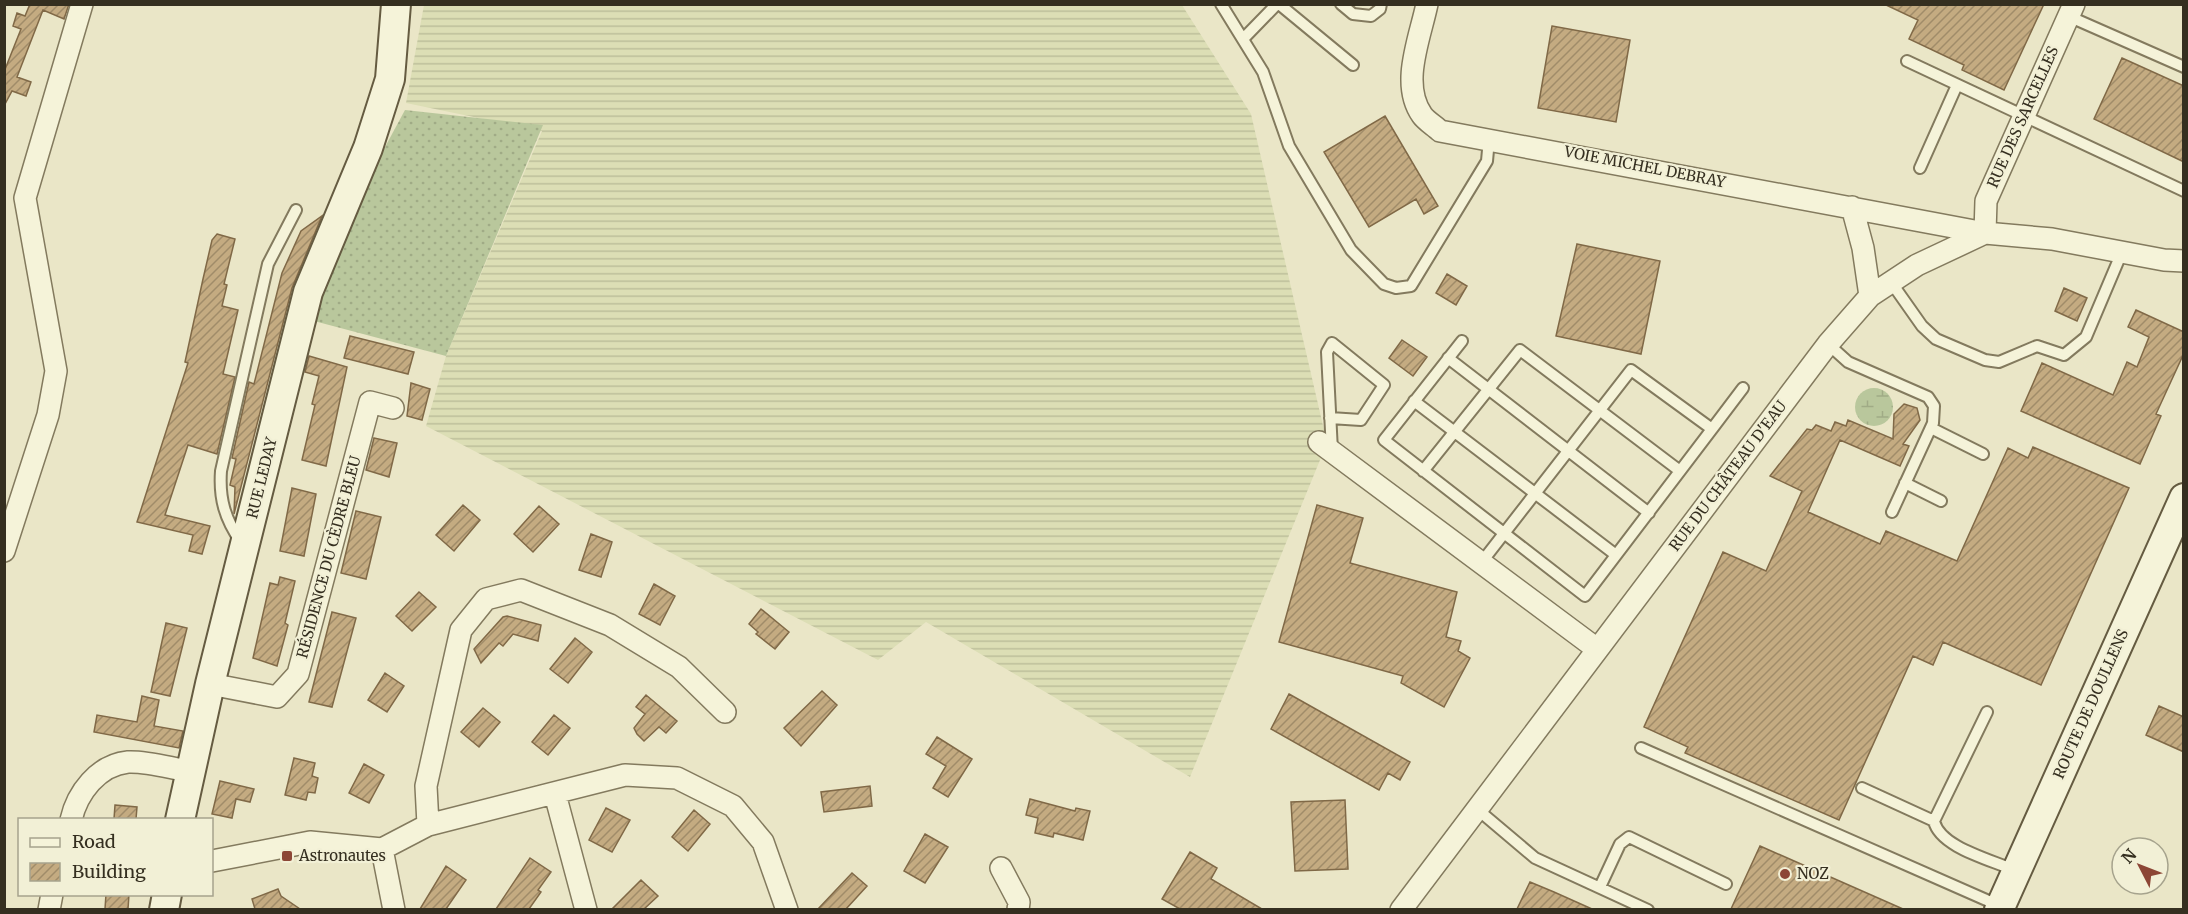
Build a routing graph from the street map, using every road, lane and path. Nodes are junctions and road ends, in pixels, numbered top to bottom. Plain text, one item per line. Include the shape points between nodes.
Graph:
1 (82, 4) edge
2 (396, 4) edge
3 (1221, 4) edge
4 (1278, 4) edge
5 (1341, 4) edge
6 (1381, 4) edge
7 (1427, 4) edge
8 (2071, 10) edge
9 (1243, 39) junction
10 (1907, 61) dead end
11 (1353, 65) dead end
12 (2184, 67) edge
13 (1958, 85) junction
14 (2023, 116) junction
15 (1489, 139) junction
16 (1920, 168) dead end
17 (2184, 191) edge
18 (1852, 207) junction
19 (296, 210) dead end
20 (1984, 233) junction
21 (2122, 252) junction
22 (2177, 264) edge
23 (1891, 282) junction
24 (1870, 296) junction
25 (1462, 341) dead end
26 (1828, 344) junction
27 (1448, 358) junction
28 (1743, 388) dead end
29 (1489, 390) junction
30 (1414, 401) junction
31 (393, 408) dead end
32 (1600, 410) junction
33 (1330, 418) junction
34 (1930, 428) junction
35 (1712, 429) junction
36 (1455, 431) junction
37 (1326, 447) joint
38 (1568, 451) junction
39 (1983, 454) dead end
40 (1423, 471) junction
41 (1680, 471) junction
42 (1905, 483) junction
43 (1536, 492) junction
44 (2184, 498) edge
45 (1941, 501) dead end
46 (1892, 512) dead end
47 (1649, 513) junction
48 (1504, 533) junction
49 (244, 547) junction
50 (4, 551) edge
51 (1616, 555) junction
52 (1481, 563) junction
53 (1597, 650) junction
54 (210, 684) junction
55 (725, 712) dead end
56 (1987, 712) dead end
57 (1641, 748) dead end
58 (189, 771) junction
59 (1862, 788) dead end
60 (555, 794) junction
61 (1477, 809) junction
62 (71, 818) edge
63 (181, 818) edge
64 (1934, 821) junction
65 (428, 825) junction
66 (382, 849) junction
67 (213, 861) edge
68 (1001, 868) dead end
69 (2016, 871) junction
70 (1726, 884) dead end
71 (1600, 887) junction
72 (2000, 908) edge
73 (394, 909) edge
74 (586, 909) edge
75 (787, 909) edge
76 (1018, 909) edge
77 (1401, 909) edge
78 (1648, 909) edge

1 - 50 street via 25,198 56,371 48,415
2 - 49 main road, RUE LEDAY via 390,79 368,148 308,292
3 - 9 lane
4 - 9 lane
4 - 11 lane
5 - 6 lane via 1353,14 1371,16
7 - 15 street, VOIE MICHEL DEBRAY via 1411,78 1413,96 1422,116 1440,131
8 - 12 lane
8 - 14 street, RUE DES SARCELLES
9 - 15 lane via 1263,72 1289,146 1352,250 1384,284 1396,288 1411,286 1487,161
10 - 13 lane
13 - 14 lane
13 - 16 lane
14 - 17 lane
14 - 20 street, RUE DES SARCELLES via 1986,201
15 - 18 street, VOIE MICHEL DEBRAY
18 - 20 street, VOIE MICHEL DEBRAY
18 - 24 street
19 - 49 lane via 268,264 221,471 219,492 223,508
20 - 21 street via 2052,239
20 - 23 street, RUE DU CHÂTEAU D'EAU
21 - 22 street
21 - 23 lane via 2086,338 2064,355 2037,346 1999,362 1935,339
23 - 24 street, RUE DU CHÂTEAU D'EAU
24 - 26 street, RUE DU CHÂTEAU D'EAU
25 - 27 lane
26 - 34 lane via 1848,362 1928,398 1934,406
26 - 53 street, RUE DU CHÂTEAU D'EAU
27 - 29 lane
27 - 30 lane
28 - 35 lane
29 - 32 lane via 1520,350
29 - 36 lane
29 - 38 lane
30 - 36 lane
30 - 40 lane via 1384,440
31 - 54 street, RÉSIDENCE DU CÈDRE BLEU via 370,402 298,674 277,697
32 - 35 lane via 1631,370
32 - 38 lane
32 - 41 lane
33 - 33 lane via 1361,420 1384,385 1332,343 1327,352
33 - 37 lane
34 - 39 lane
34 - 42 lane
35 - 41 lane
36 - 40 lane
36 - 43 lane
37 - 52 street
38 - 43 lane
38 - 47 lane
40 - 48 lane
41 - 47 lane
42 - 45 lane
42 - 46 lane
43 - 48 lane
43 - 51 lane
44 - 69 main road, ROUTE DE DOULLENS
47 - 51 lane
48 - 51 lane via 1585,596
48 - 52 lane
49 - 54 main road, RUE LEDAY
52 - 53 street
53 - 61 street, RUE DU CHÂTEAU D'EAU
54 - 58 main road, RUE LEDAY
55 - 65 street via 679,667 610,626 521,590 486,599 461,630 426,786
56 - 64 lane
57 - 72 lane
58 - 62 street via 128,762 107,768 86,786
58 - 63 main road, RUE LEDAY
59 - 64 lane
60 - 65 street
60 - 74 street
60 - 75 street via 625,775 677,778 733,806 763,842
61 - 71 lane via 1535,858
61 - 77 street, RUE DU CHÂTEAU D'EAU
64 - 69 lane via 1936,831 1947,840
65 - 66 street
66 - 67 street via 310,842
66 - 73 street
68 - 76 street
69 - 72 main road, ROUTE DE DOULLENS
70 - 71 lane via 1629,837 1620,844
71 - 78 lane

